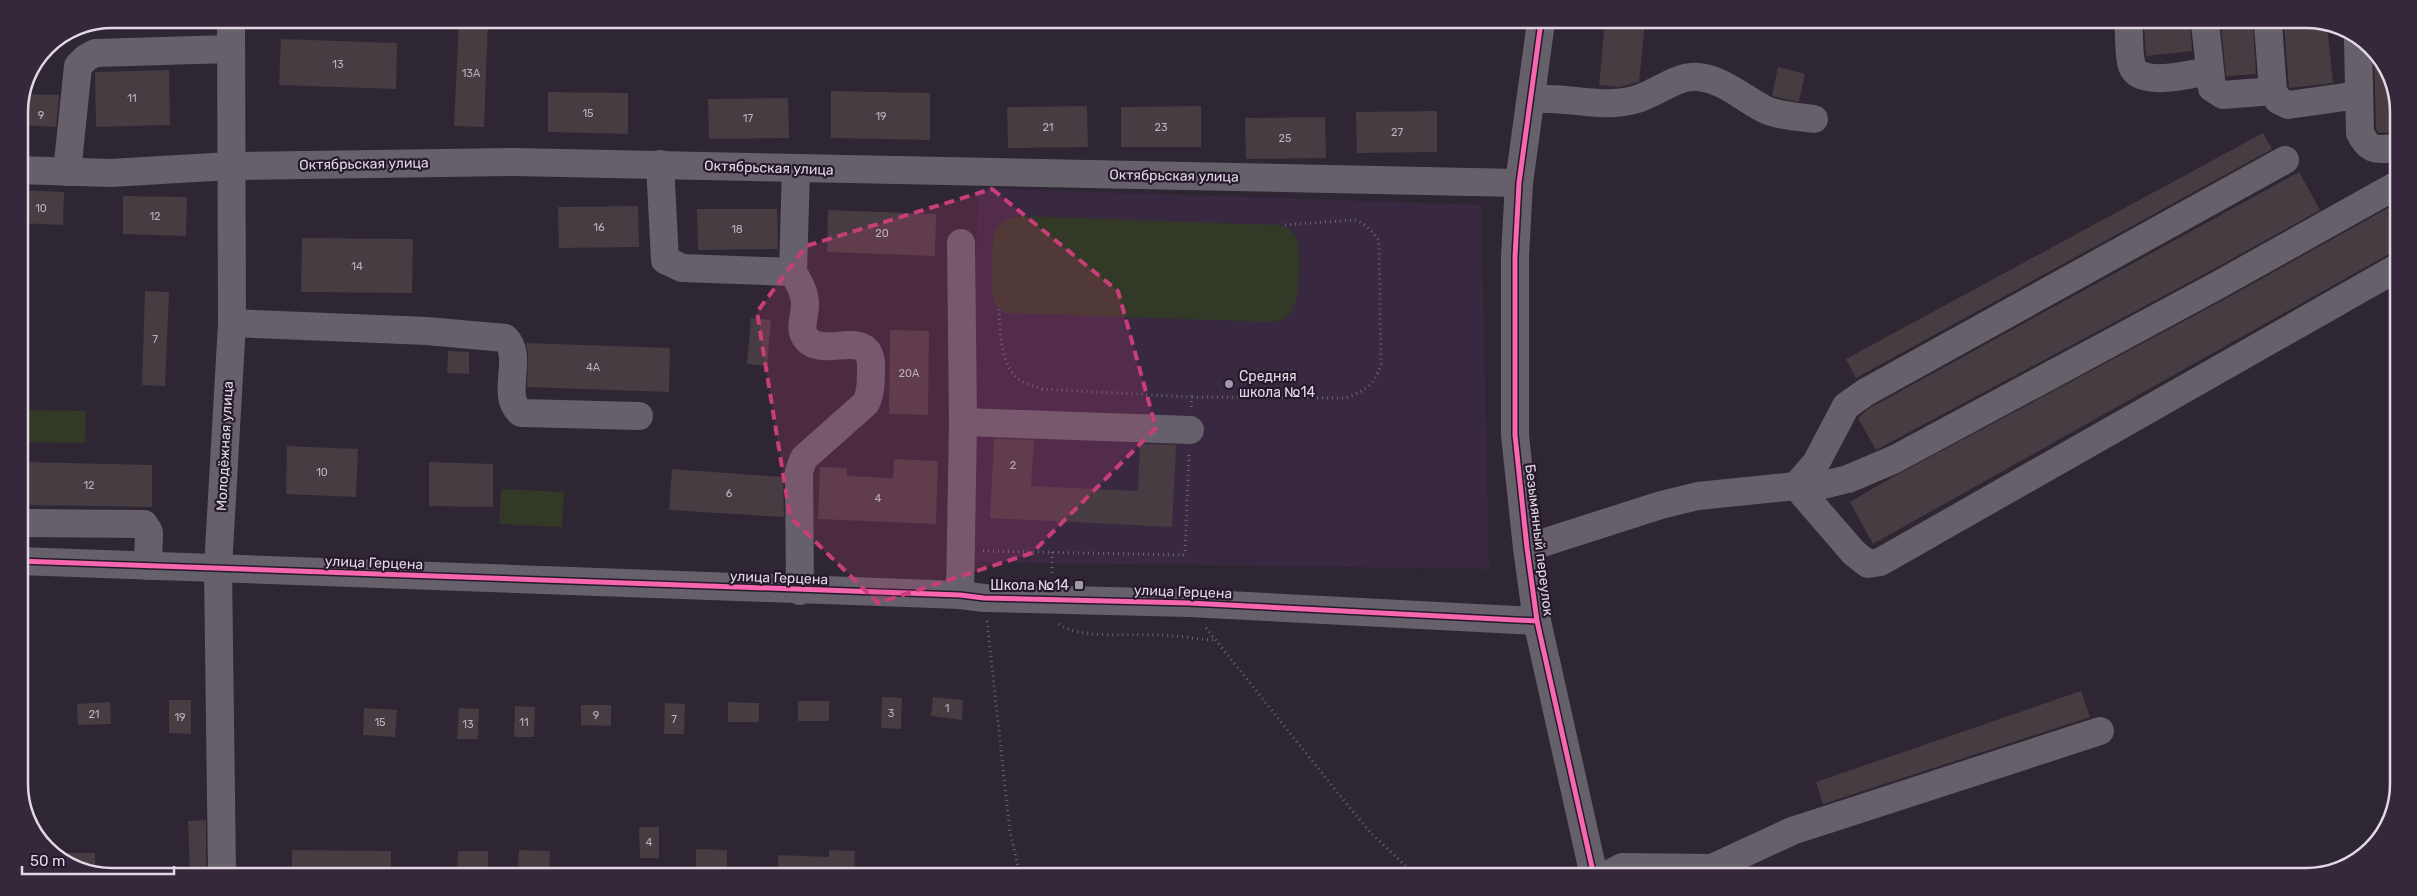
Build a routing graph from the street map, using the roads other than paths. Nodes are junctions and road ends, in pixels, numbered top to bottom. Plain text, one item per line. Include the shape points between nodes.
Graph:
1 (231, 28) edge
2 (1540, 28) edge
3 (2128, 28) edge
4 (2205, 28) edge
5 (2268, 28) edge
6 (2358, 46) edge
7 (230, 49) junction
8 (2209, 71) junction
9 (2273, 90) junction
10 (2359, 96) junction
11 (1532, 99) junction
12 (1814, 119) dead end
13 (2389, 149) edge
14 (2285, 160) dead end
15 (660, 164) junction
16 (230, 166) junction
17 (796, 169) junction
18 (28, 170) edge
19 (67, 172) junction
20 (1519, 184) junction
21 (2389, 190) edge
22 (961, 243) dead end
23 (793, 272) junction
24 (2389, 272) edge
25 (232, 322) junction
26 (639, 416) dead end
27 (963, 422) junction
28 (1190, 430) road end
29 (1796, 486) junction
30 (28, 523) edge
31 (1527, 548) junction
32 (28, 561) edge
33 (148, 566) junction
34 (218, 568) junction
35 (800, 591) junction
36 (972, 597) junction
37 (1538, 621) junction
38 (2100, 731) dead end
39 (222, 868) edge
40 (1592, 868) edge
41 (1620, 868) edge
42 (1712, 868) edge
43 (1712, 868) edge

1 - 7 street, Молодёжная улица
2 - 11 street, Безымянный переулок
3 - 8 street via 2132,66 2138,75 2152,79
4 - 8 street
5 - 9 street
6 - 10 street
7 - 16 street, Молодёжная улица
7 - 19 street via 95,53 86,58 78,66
8 - 9 street via 2212,88 2223,95
9 - 10 street via 2278,100 2288,105
10 - 13 street via 2360,133 2366,144 2375,150
11 - 12 street via 1552,97 1605,104 1634,100 1696,77 1719,82 1768,111
11 - 20 street, Безымянный переулок
14 - 29 street via 1866,392 1846,406 1816,463
15 - 16 street, Октябрьская улица via 514,162
15 - 17 street, Октябрьская улица
15 - 23 street via 663,254 669,264 682,268
16 - 19 street, Октябрьская улица via 110,173
16 - 25 street, Молодёжная улица
17 - 20 street, Октябрьская улица
17 - 23 street
18 - 19 street, Октябрьская улица
20 - 31 street, Безымянный переулок via 1515,435
21 - 29 street via 1895,459 1848,479 1819,486
22 - 27 street
23 - 35 street via 801,286 805,304 803,334 810,342 818,346 858,346 872,357 870,393 866,403 804,458 799,471
24 - 29 street via 1880,562 1868,564 1854,553
25 - 26 street via 505,338 511,344 512,352 512,399 521,413
25 - 34 street, Молодёжная улица
27 - 28 street
27 - 36 street via 963,550
29 - 31 street via 1698,496 1661,504
30 - 33 street via 144,524 149,532
31 - 37 street, Безымянный переулок
32 - 33 street, улица Герцена
33 - 34 street, улица Герцена
34 - 35 street, улица Герцена
34 - 39 street, Молодёжная улица
35 - 36 street, улица Герцена
36 - 37 street, улица Герцена via 1188,603
37 - 40 street, Безымянный переулок
38 - 43 street via 1792,831
41 - 42 street

